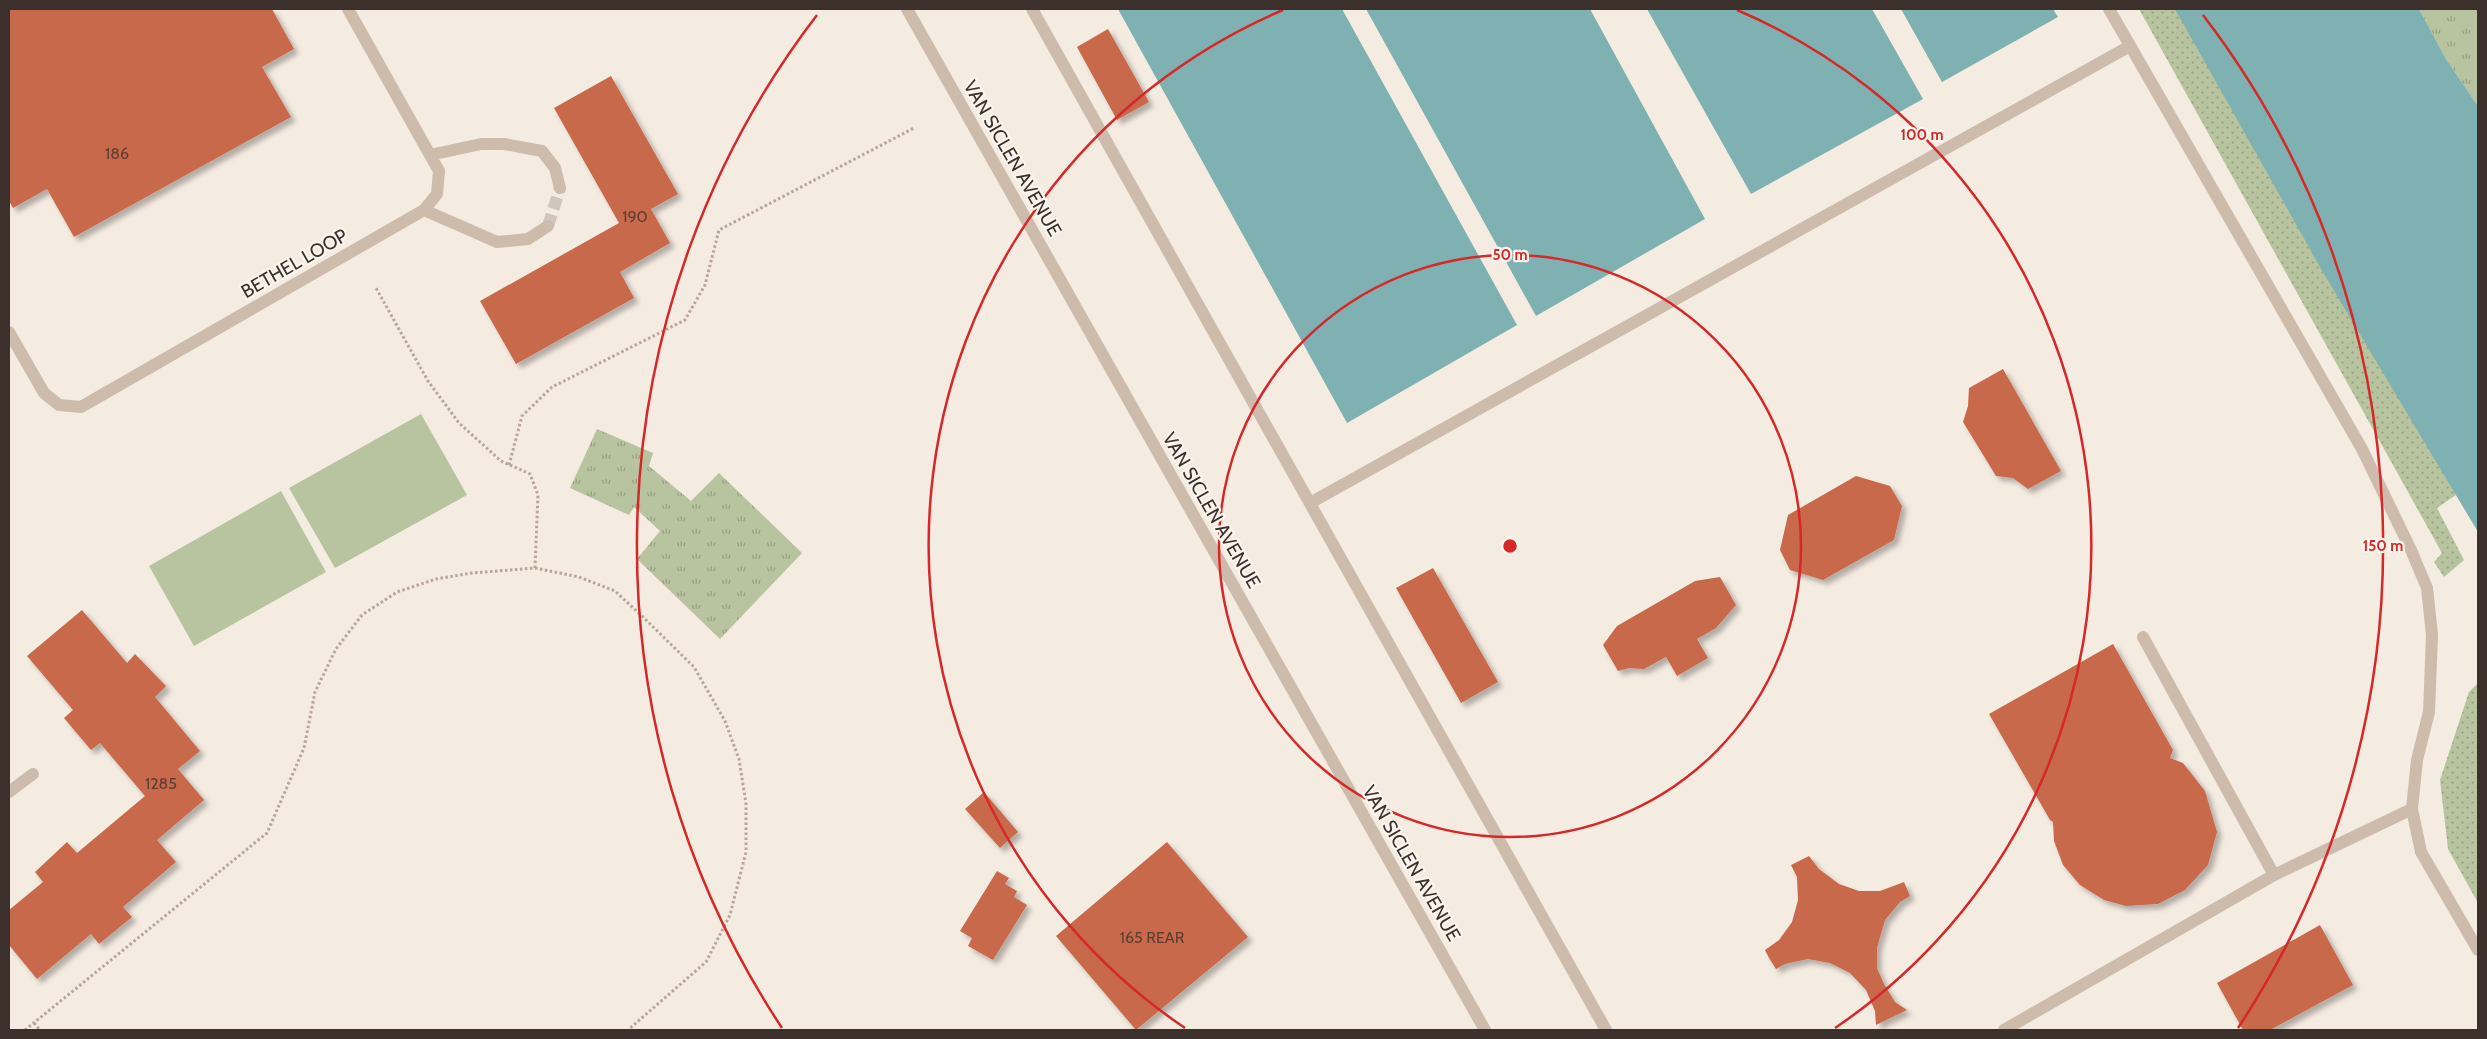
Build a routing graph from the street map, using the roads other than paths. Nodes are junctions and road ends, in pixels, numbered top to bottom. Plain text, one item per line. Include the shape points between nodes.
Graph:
1 (348, 9) edge
2 (907, 9) edge
3 (1032, 9) edge
4 (2109, 9) edge
5 (2130, 46) junction
6 (430, 155) junction
7 (560, 188) tunnel mouth
8 (424, 210) junction
9 (548, 226) tunnel mouth
10 (9, 332) edge
11 (1310, 503) junction
12 (2143, 637) dead end
13 (33, 774) dead end
14 (9, 792) edge
15 (2412, 809) junction
16 (2274, 874) junction
17 (2478, 950) edge
18 (1485, 1030) edge
19 (1606, 1030) edge
20 (2004, 1030) edge

1 - 6 street, BETHEL LOOP
2 - 18 street, VAN SICLEN AVENUE
3 - 11 street
4 - 5 street
5 - 11 street
5 - 15 street via 2362,449 2427,588 2432,635 2429,712 2417,760
6 - 7 street via 481,144 504,144 542,151 555,168
6 - 8 street, BETHEL LOOP via 438,171 437,194
8 - 9 street via 497,242 528,239
8 - 10 street, BETHEL LOOP via 81,407 59,405 44,393
11 - 19 street
12 - 16 street
13 - 14 street
15 - 16 street
15 - 17 street via 2421,852
16 - 20 street

